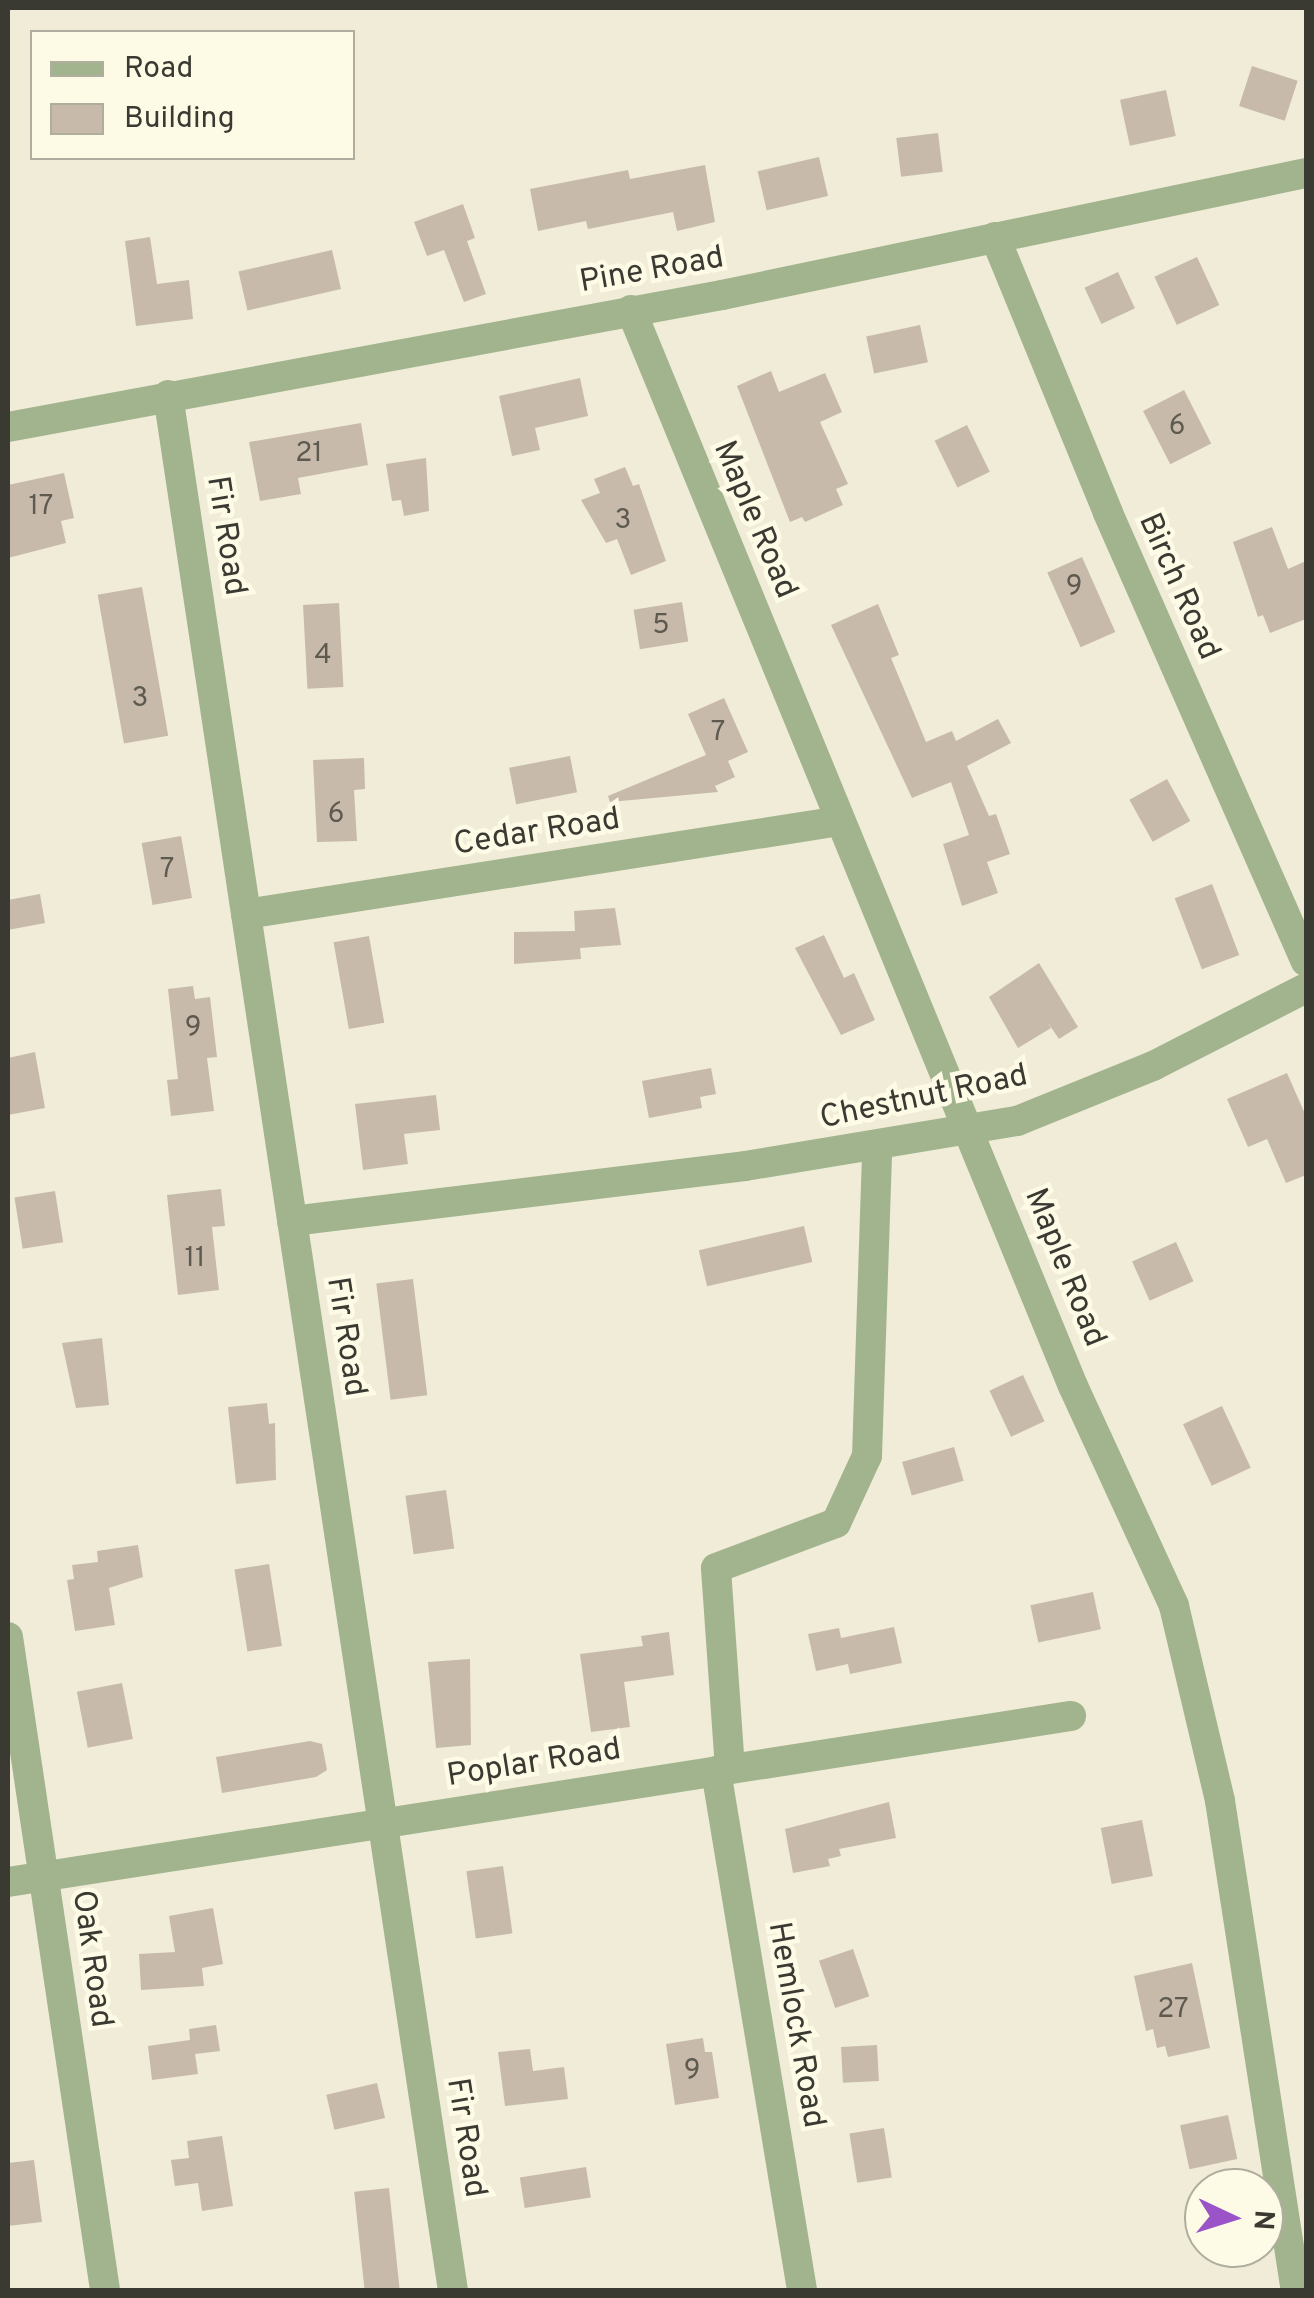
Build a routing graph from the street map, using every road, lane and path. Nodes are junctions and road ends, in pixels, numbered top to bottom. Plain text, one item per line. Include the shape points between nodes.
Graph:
1 (1306, 173) edge
2 (995, 238) junction
3 (632, 310) junction
4 (168, 395) junction
5 (8, 427) edge
6 (840, 821) junction
7 (246, 914) junction
8 (1306, 961) edge
9 (1306, 988) edge
10 (970, 1130) junction
11 (877, 1146) junction
12 (292, 1220) junction
13 (8, 1637) edge
14 (1071, 1716) dead end
15 (723, 1770) junction
16 (383, 1824) junction
17 (43, 1877) junction
18 (8, 1882) edge
19 (104, 2290) edge
20 (453, 2290) edge
21 (802, 2290) edge
22 (1296, 2290) edge

1 - 2 street, Pine Road
2 - 3 street, Pine Road
2 - 8 street, Birch Road via 1108,514
3 - 4 street, Pine Road
3 - 6 street, Maple Road
4 - 5 street, Pine Road
4 - 7 street, Fir Road
6 - 7 street, Cedar Road
6 - 10 street, Maple Road
7 - 12 street, Fir Road
9 - 10 street, Chestnut Road via 1136,1073 1017,1121
10 - 11 street, Chestnut Road
10 - 22 street, Maple Road via 1074,1386 1140,1524 1197,1684
11 - 12 street, Chestnut Road
11 - 15 street, Hemlock Road via 867,1456 836,1523 716,1568
12 - 16 street, Fir Road
13 - 17 street, Oak Road
14 - 15 street, Poplar Road
15 - 16 street, Poplar Road
15 - 21 street, Hemlock Road
16 - 17 street, Poplar Road
16 - 20 street, Fir Road
17 - 18 street, Poplar Road
17 - 19 street, Oak Road

